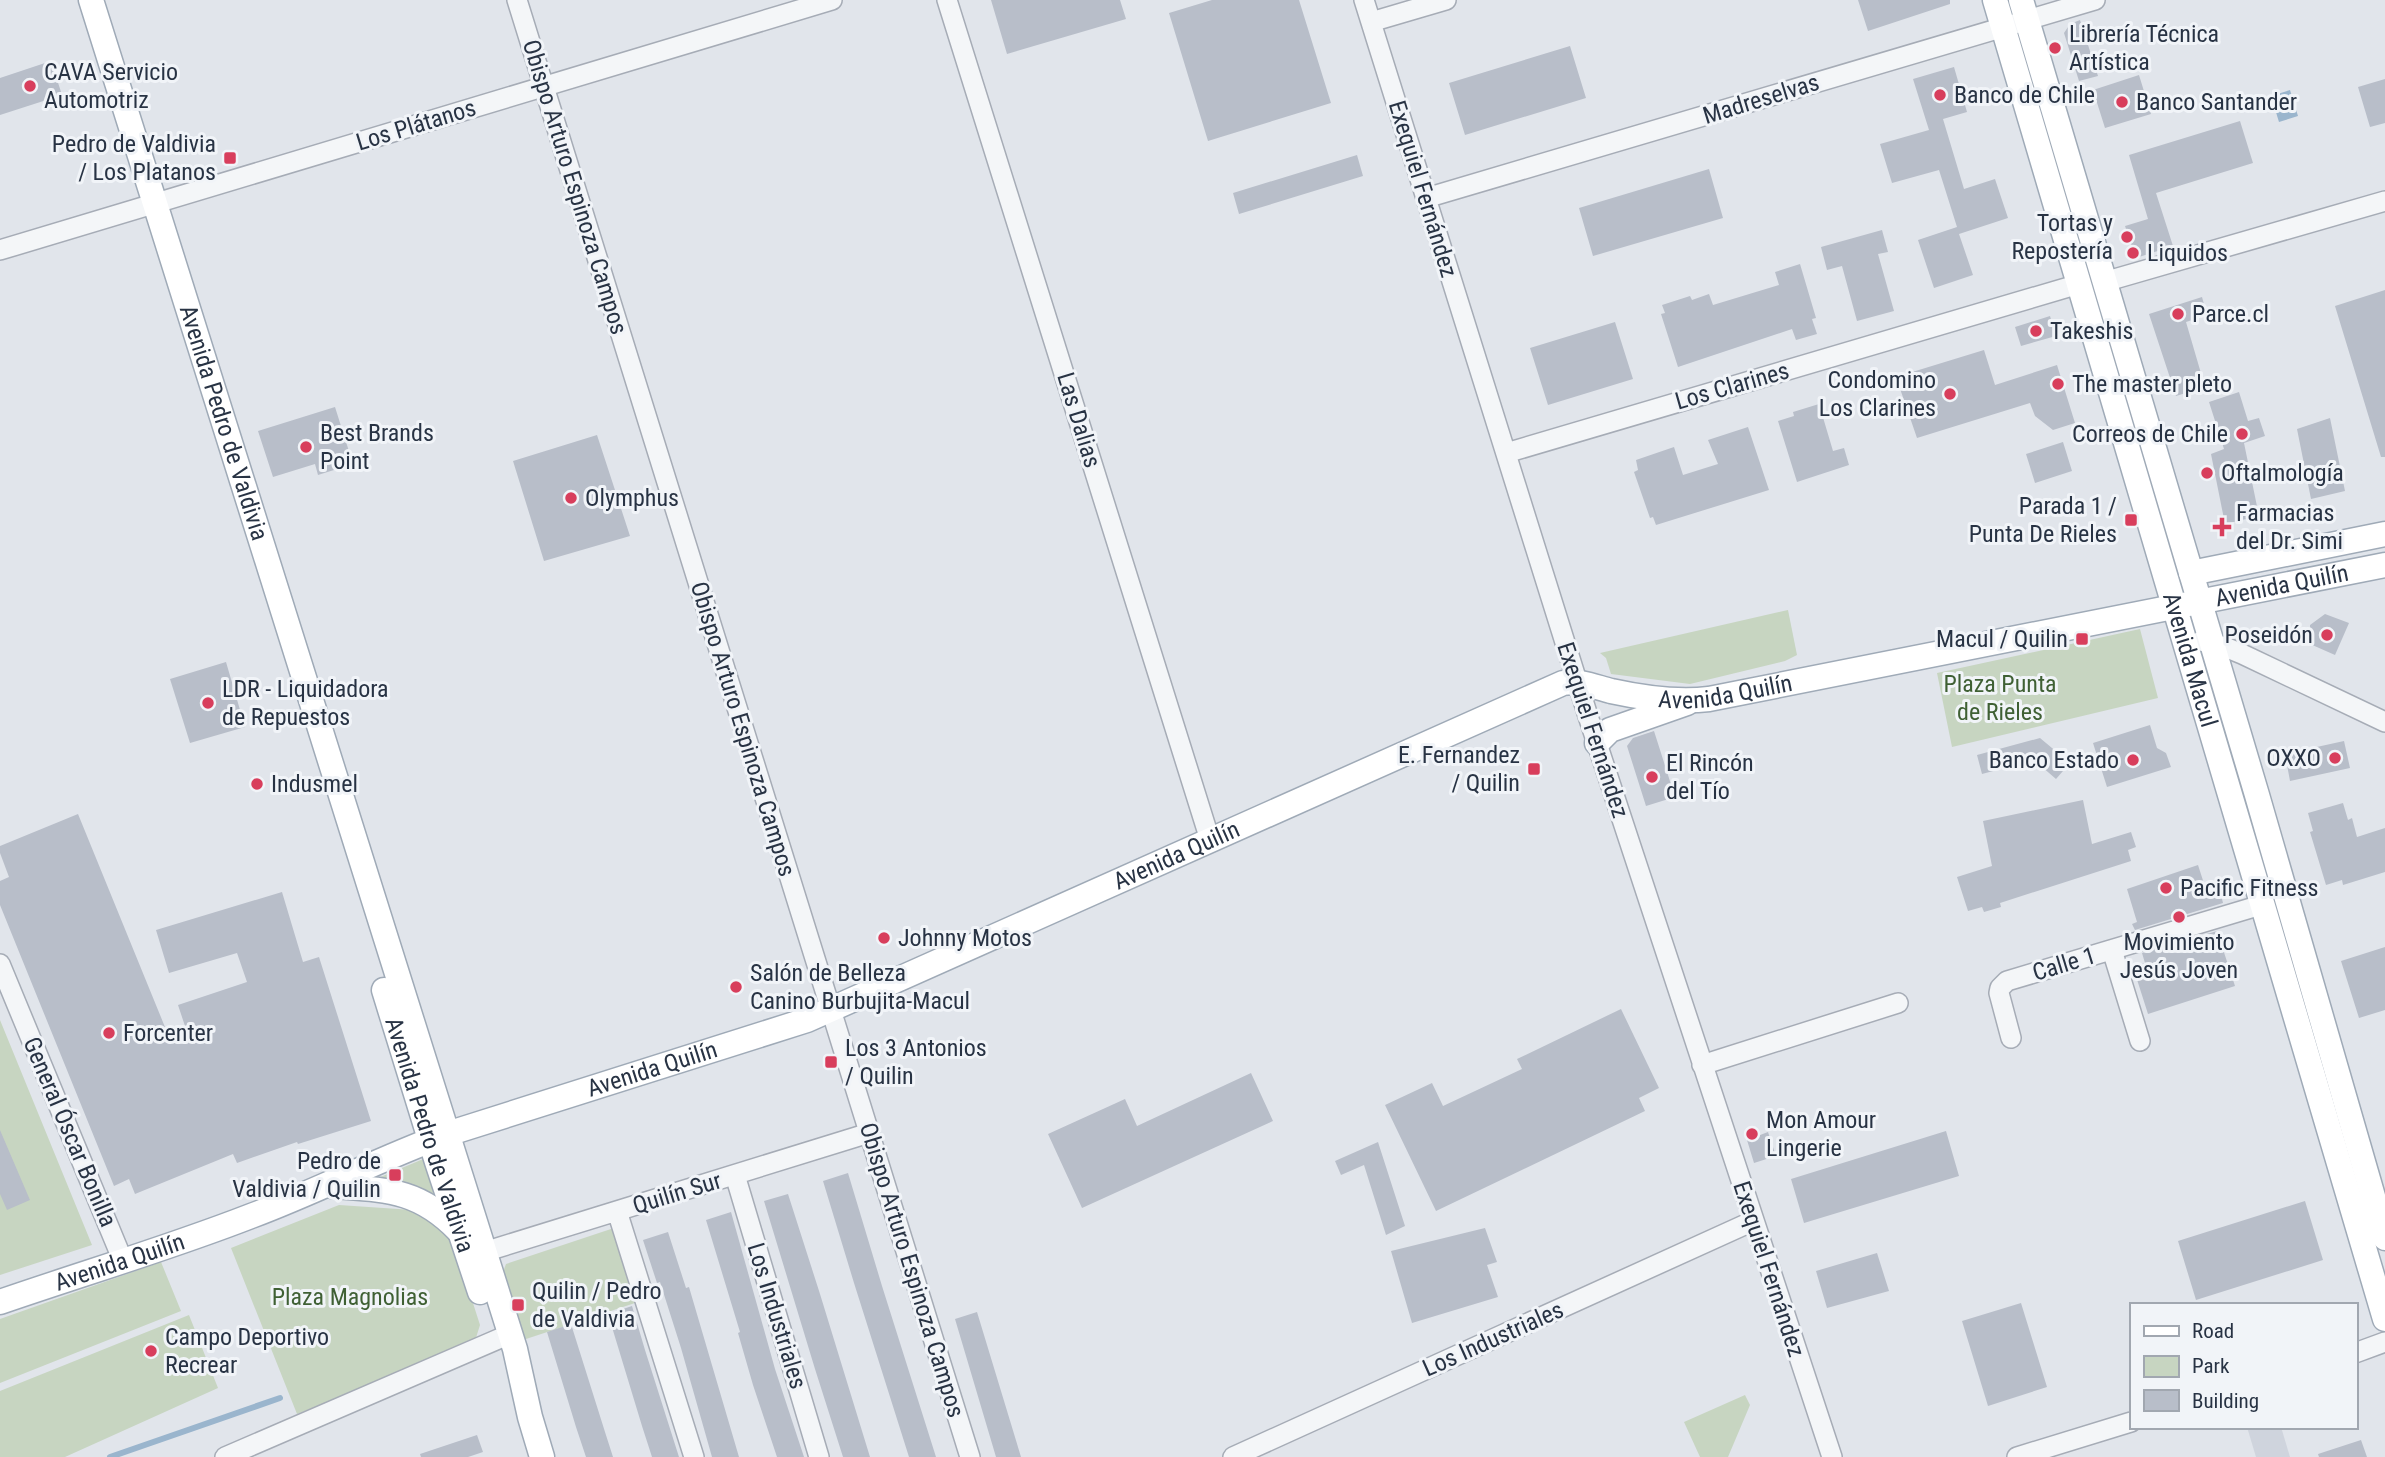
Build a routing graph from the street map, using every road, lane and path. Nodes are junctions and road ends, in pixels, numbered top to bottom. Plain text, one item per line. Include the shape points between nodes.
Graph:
1 (91, 0) edge
2 (517, 0) edge
3 (832, 0) edge
4 (947, 0) edge
5 (1364, 0) edge
6 (1446, 0) edge
7 (1995, 0) edge
8 (2095, 0) edge
9 (2024, 10) edge
10 (1371, 22) junction
11 (2003, 27) junction
12 (544, 86) junction
13 (1426, 198) junction
14 (2385, 201) edge
15 (155, 203) junction
16 (0, 250) edge
17 (2104, 282) junction
18 (2079, 284) junction
19 (1506, 453) junction
20 (2381, 535) edge
21 (2384, 565) edge
22 (2191, 573) junction
23 (2199, 601) junction
24 (2174, 607) junction
25 (2183, 640) junction
26 (2211, 643) junction
27 (1577, 681) junction
28 (1694, 701) junction
29 (2385, 722) edge
30 (1597, 743) junction
31 (1210, 840) junction
32 (2261, 905) junction
33 (2112, 950) junction
34 (0, 964) edge
35 (1898, 1003) dead end
36 (831, 1009) junction
37 (2011, 1038) dead end
38 (2140, 1041) dead end
39 (1702, 1065) junction
40 (869, 1133) junction
41 (439, 1137) junction
42 (735, 1175) junction
43 (328, 1186) junction
44 (617, 1211) junction
45 (1754, 1221) junction
46 (460, 1232) junction
47 (2385, 1238) edge
48 (484, 1252) junction
49 (123, 1261) junction
50 (0, 1302) edge
51 (2385, 1320) edge
52 (503, 1337) junction
53 (2385, 1342) edge
54 (2357, 1352) edge
55 (2130, 1422) edge
56 (225, 1457) edge
57 (542, 1457) edge
58 (694, 1457) edge
59 (819, 1457) edge
60 (970, 1457) edge
61 (1233, 1457) edge
62 (1832, 1457) edge
63 (2017, 1457) edge

1 - 15 main road, Avenida Pedro de Valdivia
2 - 12 street, Obispo Arturo Espinoza Campos
3 - 12 street, Los Plátanos
4 - 31 street, Las Dalias
5 - 10 street, Exequiel Fernández
6 - 10 street
7 - 11 main road, Avenida Macul
8 - 9 street, Madreselvas
9 - 11 street, Madreselvas
9 - 17 main road, Avenida Macul
10 - 13 street, Exequiel Fernández
11 - 13 street, Madreselvas
11 - 18 main road, Avenida Macul
12 - 15 street, Los Plátanos
12 - 36 street, Obispo Arturo Espinoza Campos
13 - 19 street, Exequiel Fernández
14 - 17 street
15 - 16 street, Los Plátanos
15 - 41 main road, Avenida Pedro de Valdivia via 356,846
17 - 22 main road, Avenida Macul
18 - 19 street, Los Clarines
18 - 24 main road, Avenida Macul
19 - 27 street, Exequiel Fernández
20 - 21 main road via 2375,551
20 - 22 main road, Avenida Quilín
21 - 23 main road, Avenida Quilín
22 - 23 main road, Avenida Macul
23 - 24 main road, Avenida Quilín
23 - 26 main road, Avenida Macul
24 - 25 main road, Avenida Macul
24 - 28 main road, Avenida Quilín
25 - 26 street
25 - 32 main road, Avenida Macul
26 - 29 street via 2242,653
26 - 47 main road, Avenida Macul
27 - 28 main road, Avenida Quilín via 1637,696
27 - 30 street, Exequiel Fernández
27 - 31 main road, Avenida Quilín via 1542,691
28 - 30 main road via 1610,730
30 - 39 street, Exequiel Fernández
31 - 36 main road, Avenida Quilín
32 - 33 street, Calle 1
32 - 51 main road, Avenida Macul
33 - 37 street, Calle 1 via 2003,984 1999,993
33 - 38 street
34 - 49 street, General Óscar Bonilla
35 - 39 street
36 - 40 street, Obispo Arturo Espinoza Campos
36 - 41 main road, Avenida Quilín
39 - 45 street, Exequiel Fernández
40 - 42 street, Quilín Sur
40 - 60 street, Obispo Arturo Espinoza Campos
41 - 43 main road, Avenida Quilín
41 - 46 main road, Avenida Pedro de Valdivia
41 - 48 main road, Avenida Pedro de Valdivia
42 - 44 street, Quilín Sur
42 - 59 street, Los Industriales
43 - 46 main road via 416,1198
43 - 49 main road, Avenida Quilín
44 - 48 street, Quilín Sur
44 - 58 street
45 - 61 street, Los Industriales
45 - 62 street, Exequiel Fernández
46 - 52 main road, Avenida Pedro de Valdivia
48 - 52 main road, Avenida Pedro de Valdivia
49 - 50 main road, Avenida Quilín
52 - 56 street
52 - 57 main road, Avenida Pedro de Valdivia
53 - 54 street
55 - 63 street

